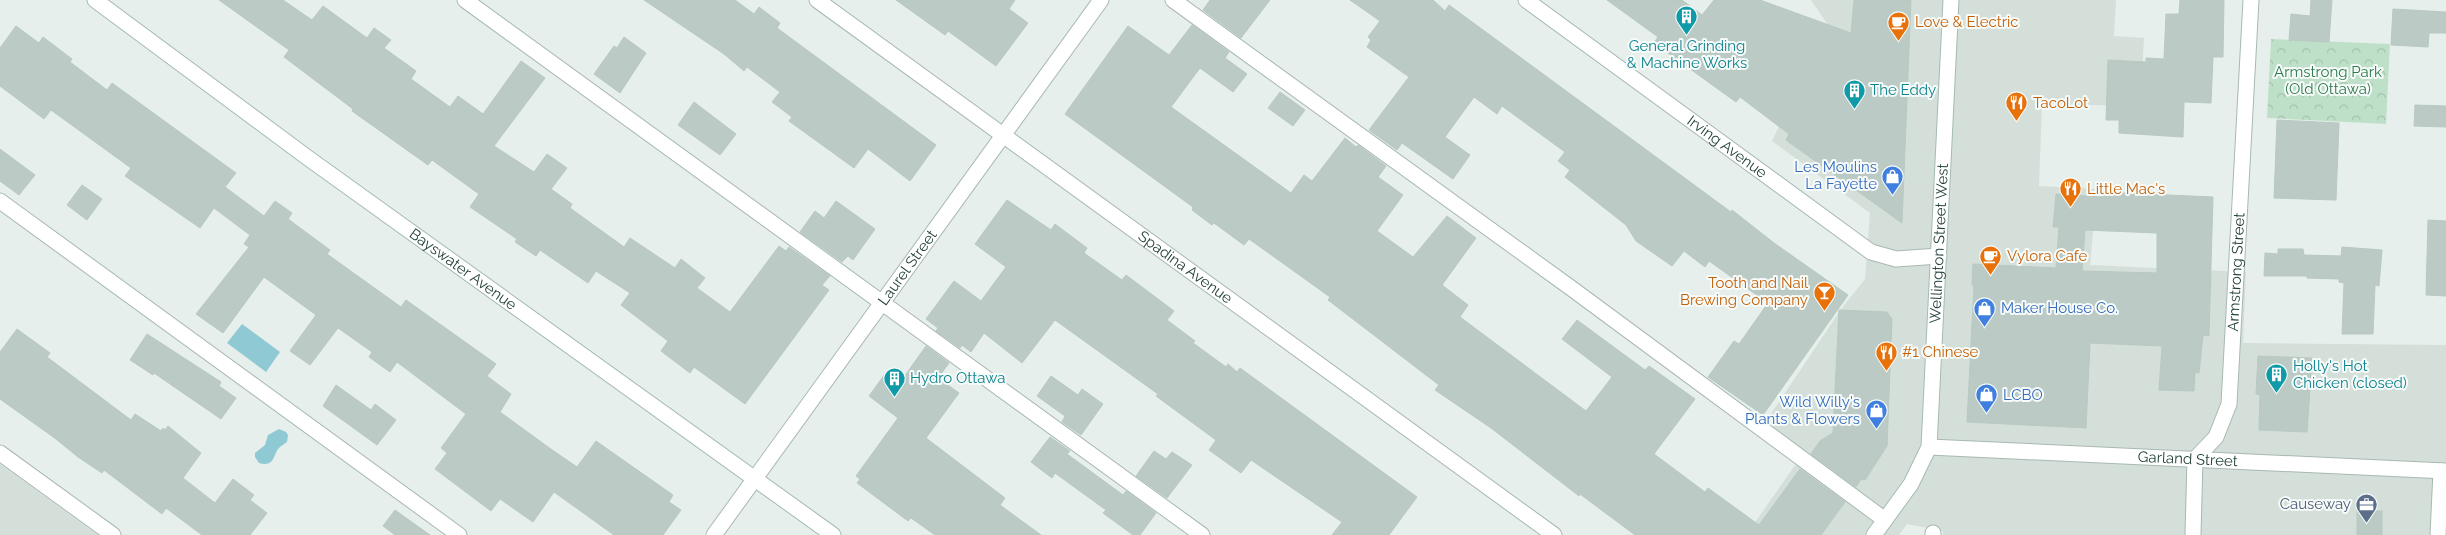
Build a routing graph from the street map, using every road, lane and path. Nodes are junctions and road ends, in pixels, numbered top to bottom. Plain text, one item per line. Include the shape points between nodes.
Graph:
1 (95, 0) edge
2 (465, 0) edge
3 (817, 0) edge
4 (1101, 0) edge
5 (1173, 0) edge
6 (1526, 0) edge
7 (1951, 0) edge
8 (2251, 0) edge
9 (1003, 136) junction
10 (0, 201) edge
11 (1939, 256) junction
12 (881, 302) junction
13 (1928, 447) junction
14 (0, 453) edge
15 (2195, 459) junction
16 (2443, 471) edge
17 (755, 478) junction
18 (1885, 520) junction
19 (113, 535) edge
20 (460, 535) edge
21 (714, 535) edge
22 (833, 535) edge
23 (1202, 535) edge
24 (1554, 535) edge
25 (1874, 535) edge
26 (2193, 535) edge
27 (2438, 535) edge

1 - 17 street, Bayswater Avenue via 308,158
2 - 12 street
3 - 9 street, Spadina Avenue
4 - 9 street, Laurel Street
5 - 18 street
6 - 11 street, Irving Avenue via 1871,252 1896,260
7 - 11 street, Wellington Street West
8 - 15 street, Armstrong Street via 2229,404 2216,437
9 - 12 street, Laurel Street
9 - 24 street, Spadina Avenue
10 - 20 street
11 - 13 street, Wellington Street West
12 - 17 street, Laurel Street
12 - 23 street
13 - 15 street, Garland Street
13 - 18 street, Wellington Street West via 1911,484
14 - 19 street
15 - 16 street, Garland Street
15 - 26 street
16 - 27 street
17 - 21 street, Laurel Street
17 - 22 street, Bayswater Avenue
18 - 25 street, Wellington Street West

